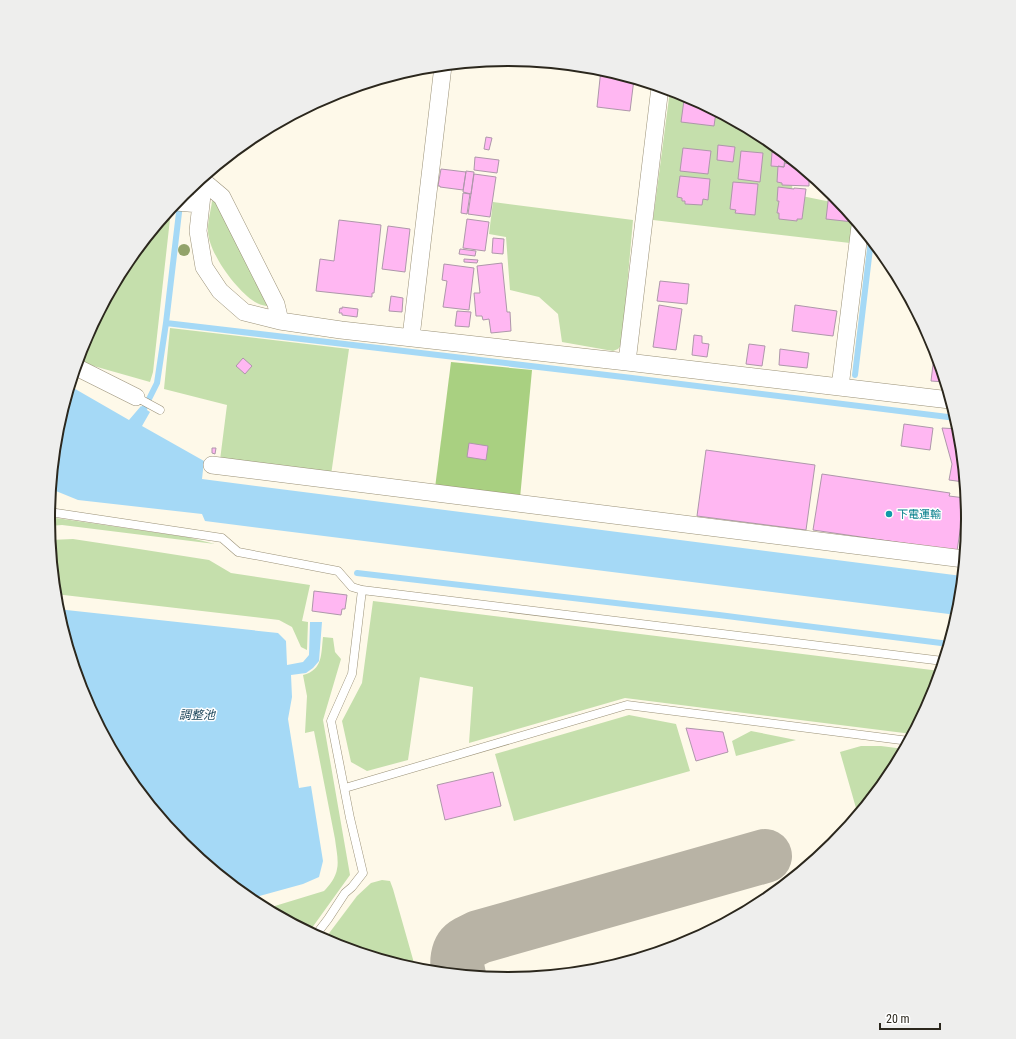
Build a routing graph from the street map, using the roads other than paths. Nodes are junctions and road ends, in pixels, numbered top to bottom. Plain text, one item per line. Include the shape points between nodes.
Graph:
1 (442, 71) edge
2 (659, 93) edge
3 (206, 181) edge
4 (202, 186) edge
5 (185, 202) edge
6 (197, 203) junction
7 (859, 234) edge
8 (280, 321) junction
9 (411, 337) junction
10 (627, 362) junction
11 (81, 369) edge
12 (840, 387) junction
13 (139, 399) joint
14 (945, 399) edge
15 (157, 409) dead end
16 (212, 465) dead end
17 (55, 513) edge
18 (959, 558) edge
19 (362, 590) junction
20 (938, 660) edge
21 (903, 740) edge
22 (345, 788) junction
23 (319, 931) edge

1 - 9 street
2 - 10 street
3 - 8 street via 222,197 276,304
4 - 6 street
5 - 6 street
6 - 8 street via 198,231 204,267 220,291 244,312
7 - 12 street
8 - 9 street
9 - 10 street
10 - 12 street
11 - 13 street
12 - 14 street
13 - 15 lane
16 - 18 street
17 - 19 lane via 222,538 238,552 338,571 352,586
19 - 20 lane
19 - 22 lane via 352,674 331,721
21 - 22 lane via 627,705
22 - 23 lane via 363,874 345,893

